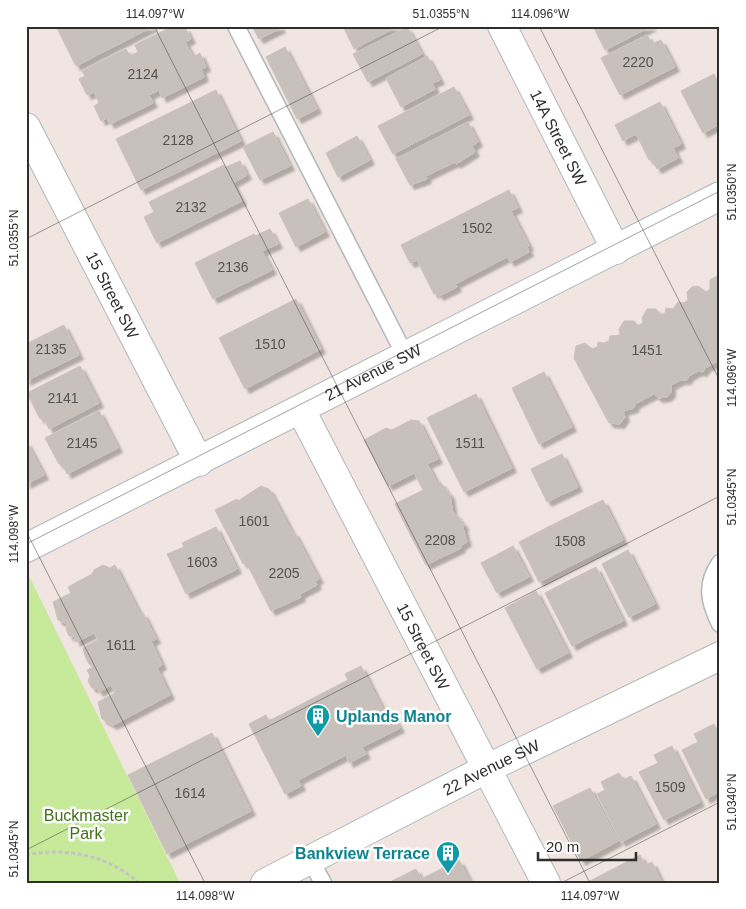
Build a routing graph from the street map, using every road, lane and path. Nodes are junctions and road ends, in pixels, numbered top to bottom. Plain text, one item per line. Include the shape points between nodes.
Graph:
1 (236, 26) edge
2 (502, 26) edge
3 (26, 127) edge
4 (720, 196) edge
5 (616, 250) junction
6 (406, 357) junction
7 (302, 410) junction
8 (199, 462) junction
9 (26, 548) edge
10 (720, 563) edge
11 (720, 624) edge
12 (720, 656) edge
13 (488, 768) junction
14 (26, 855) edge
15 (317, 871) edge
16 (139, 883) edge
17 (265, 883) edge
18 (546, 883) edge

1 - 6 lane
2 - 5 street, 14A Street SW
3 - 8 street, 15 Street SW
4 - 5 street, 21 Avenue SW
5 - 6 street, 21 Avenue SW
6 - 7 street, 21 Avenue SW
7 - 8 street, 21 Avenue SW
7 - 13 street, 15 Street SW
8 - 9 street, 21 Avenue SW
10 - 11 lane via 711,575 710,595
12 - 13 street, 22 Avenue SW
13 - 15 street, 22 Avenue SW
13 - 18 street, 15 Street SW
14 - 16 path via 72,852 104,860
15 - 17 street, 22 Avenue SW

